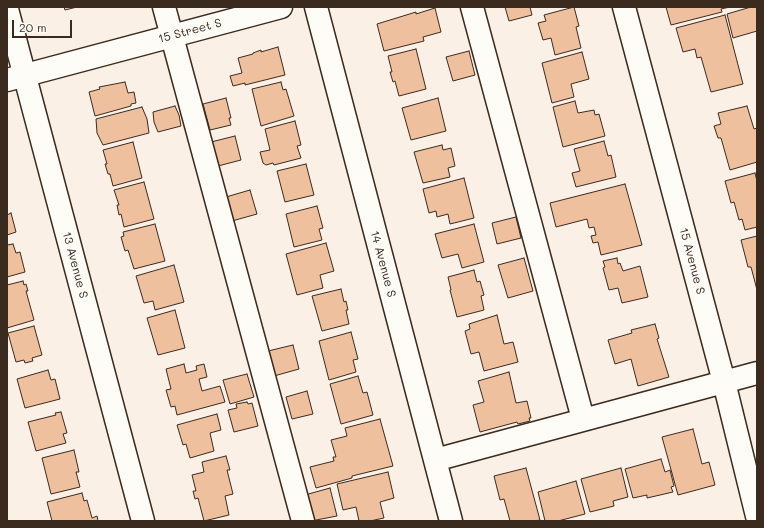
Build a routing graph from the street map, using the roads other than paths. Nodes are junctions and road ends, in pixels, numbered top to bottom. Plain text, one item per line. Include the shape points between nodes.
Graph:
1 (164, 7) edge
2 (281, 7) edge
3 (316, 7) edge
4 (472, 7) edge
5 (624, 7) edge
6 (7, 9) edge
7 (171, 36) junction
8 (16, 77) edge
9 (757, 373) edge
10 (724, 382) junction
11 (583, 419) junction
12 (435, 460) junction
13 (757, 516) edge
14 (143, 521) edge
15 (303, 521) edge
16 (451, 521) edge

1 - 7 street
2 - 7 street, 15 Street S
3 - 12 street, 14 Avenue S
4 - 11 street
5 - 10 street, 15 Avenue S
6 - 8 street, 13 Avenue S
7 - 8 street, 15 Street S
7 - 15 street
8 - 14 street, 13 Avenue S
9 - 10 street
10 - 11 street
10 - 13 street, 15 Avenue S
11 - 12 street
12 - 16 street, 14 Avenue S

